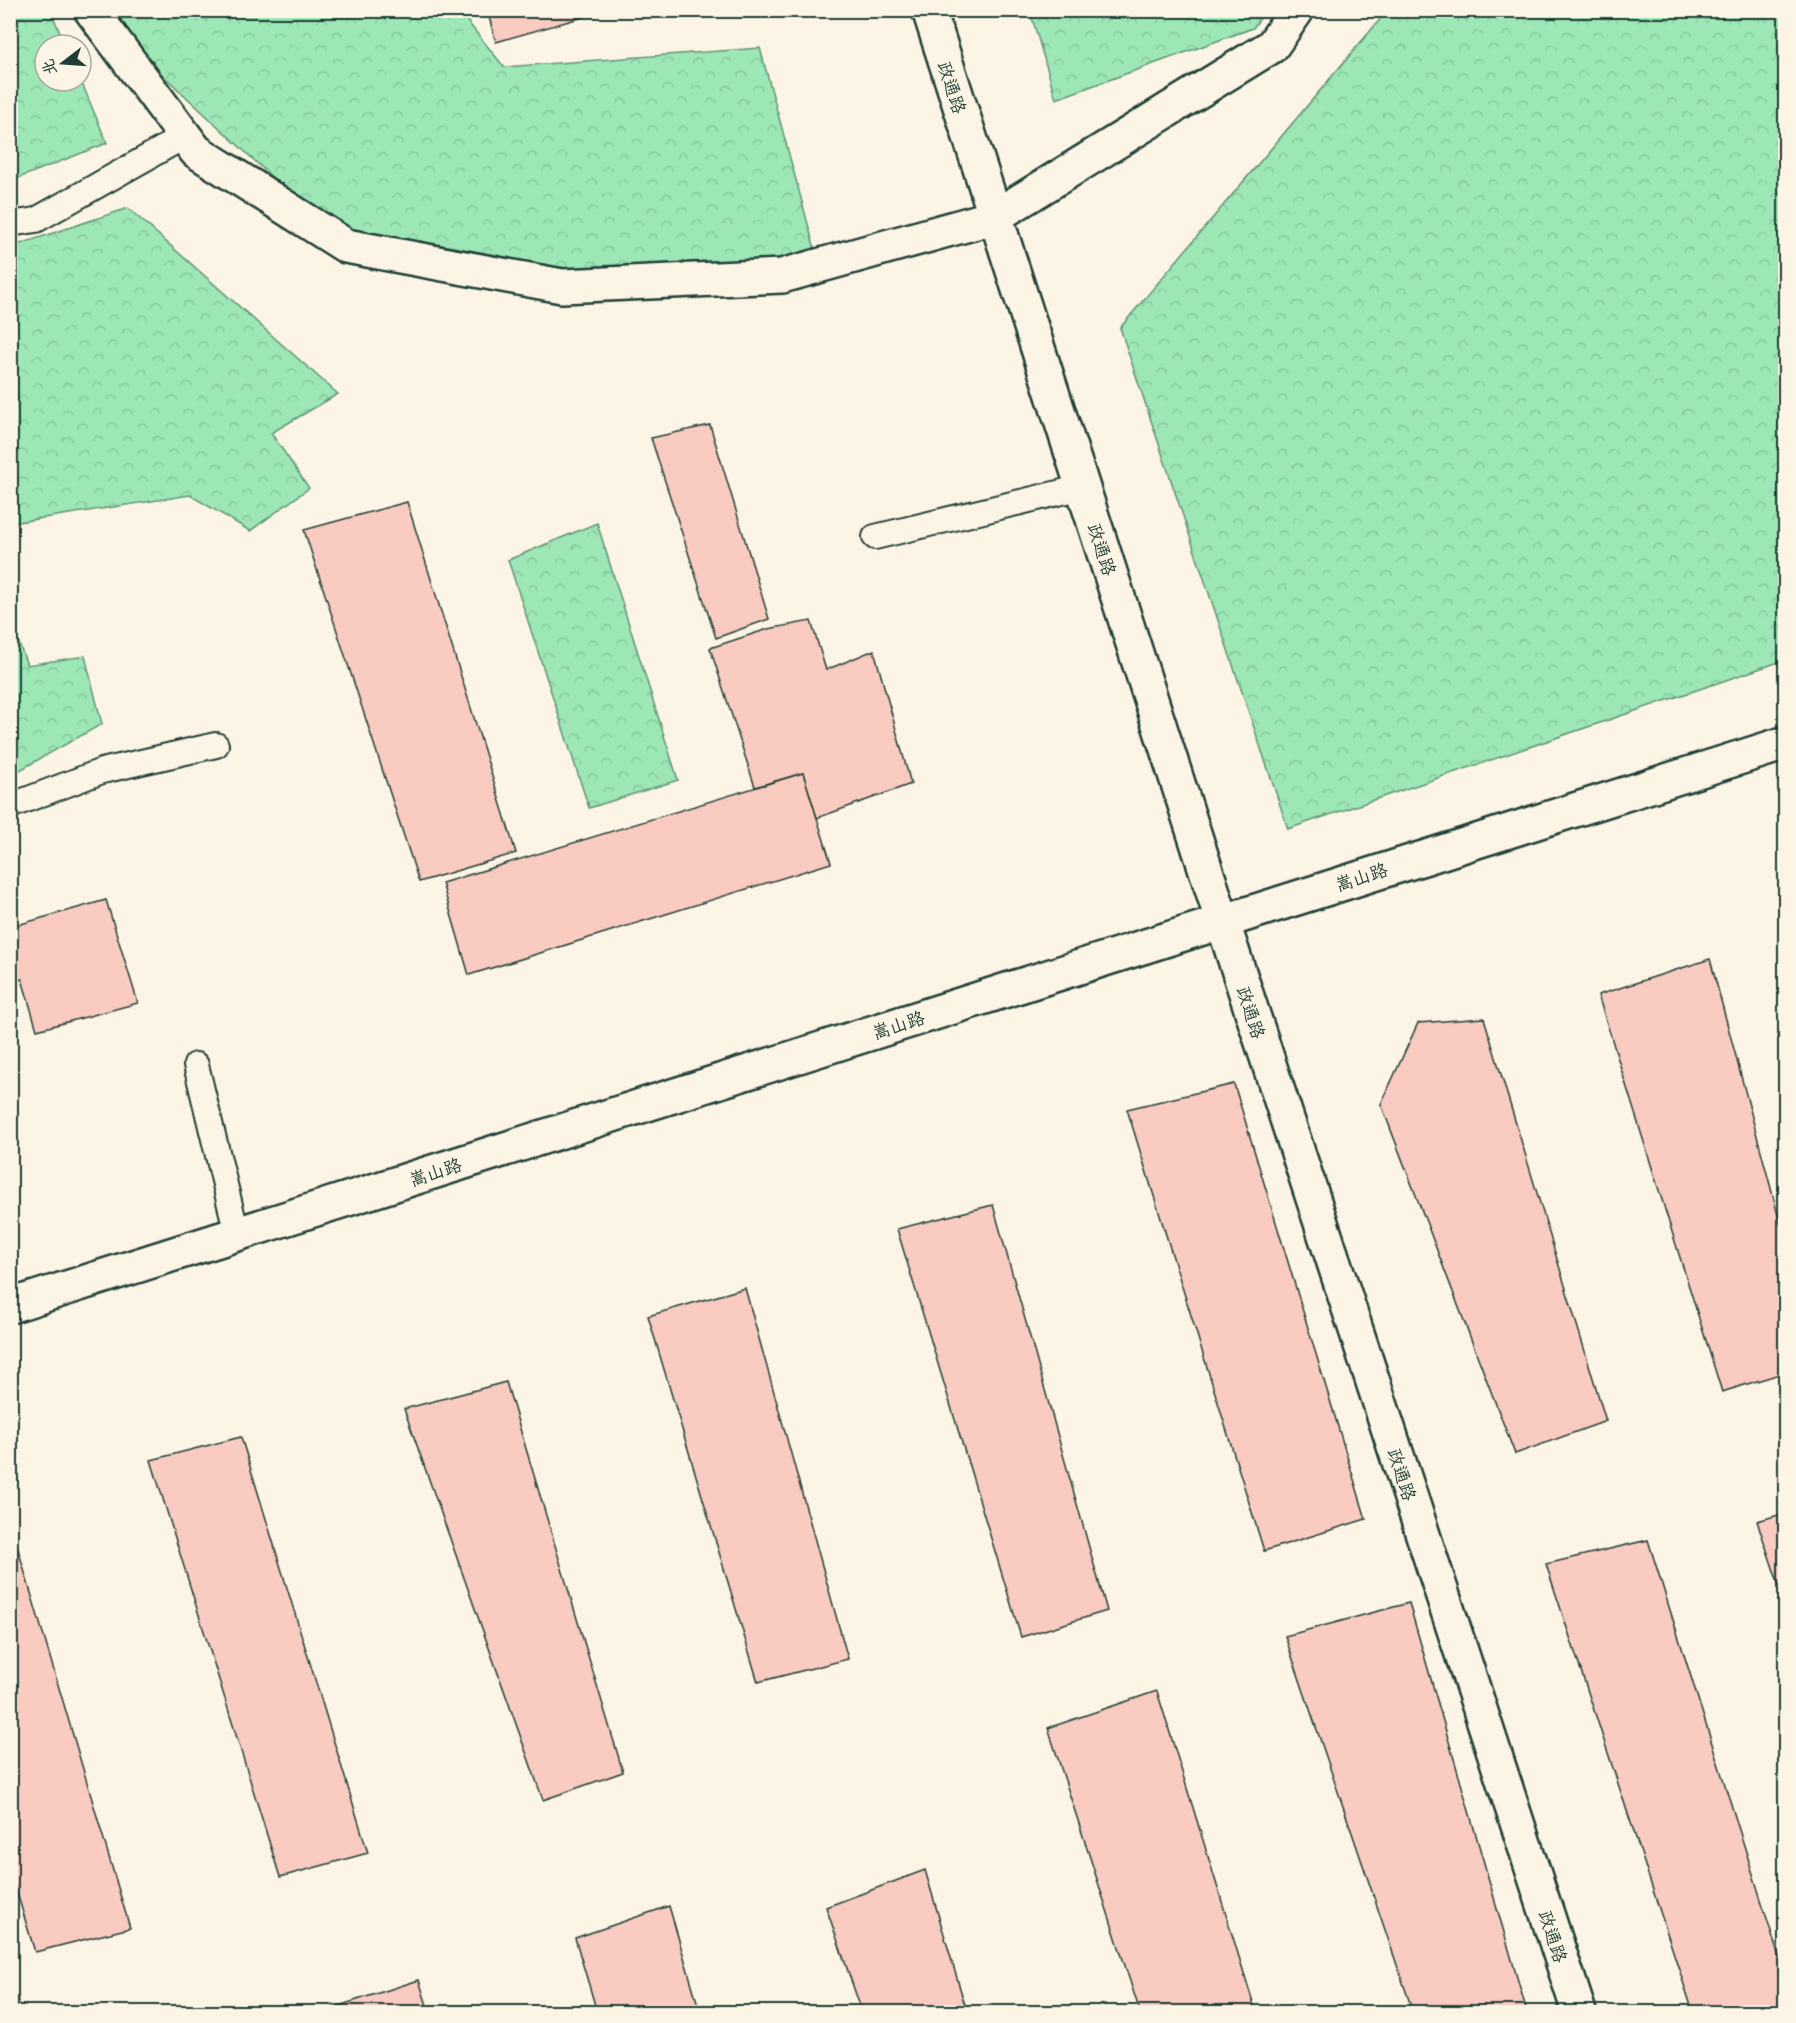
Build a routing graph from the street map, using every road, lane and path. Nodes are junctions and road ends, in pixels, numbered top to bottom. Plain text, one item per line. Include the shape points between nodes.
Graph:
1 (91, 10) edge
2 (929, 10) edge
3 (1297, 10) edge
4 (185, 136) junction
5 (994, 217) junction
6 (10, 224) edge
7 (1083, 487) junction
8 (875, 537) dead end
9 (1785, 742) edge
10 (216, 745) dead end
11 (10, 806) edge
12 (1222, 920) junction
13 (196, 1065) dead end
14 (237, 1234) junction
15 (10, 1306) edge
16 (1579, 2013) edge

1 - 4 street
2 - 5 street, 政通路
3 - 5 street via 1272,46
4 - 5 street via 196,151 346,246 562,286 782,276
4 - 6 lane via 36,220
5 - 7 street, 政通路
7 - 8 lane
7 - 12 street, 政通路
9 - 12 street, 嵩山路
10 - 11 lane via 102,771
12 - 14 street, 嵩山路
12 - 16 street, 政通路
13 - 14 lane
14 - 15 street, 嵩山路

